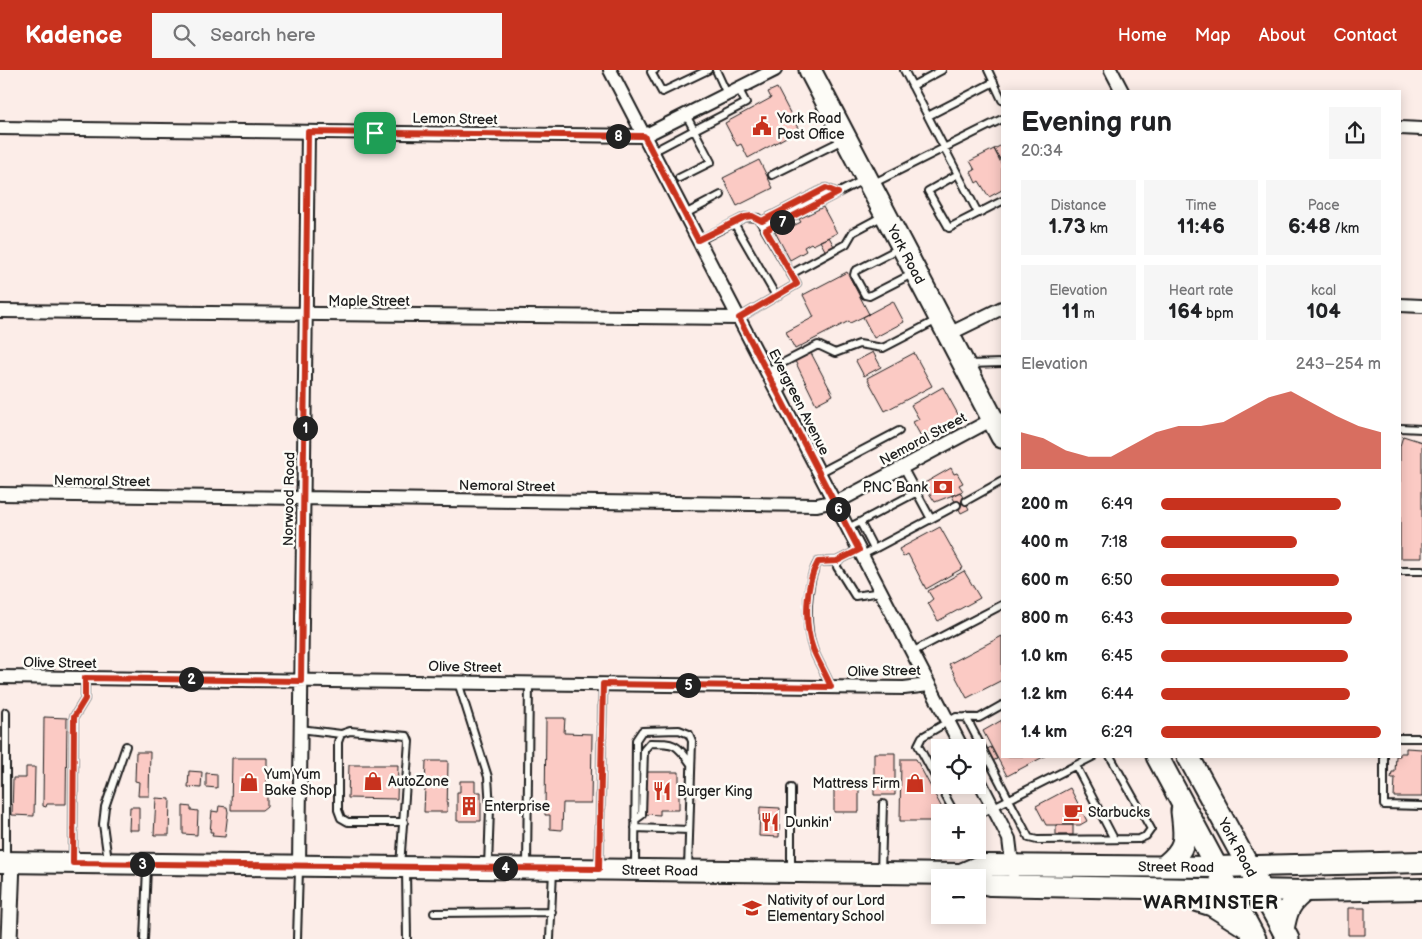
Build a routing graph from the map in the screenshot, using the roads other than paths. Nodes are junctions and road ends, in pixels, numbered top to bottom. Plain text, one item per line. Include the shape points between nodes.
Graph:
1 (610, 70) edge
2 (654, 70) edge
3 (716, 70) edge
4 (775, 70) edge
5 (810, 70) edge
6 (904, 70) edge
7 (942, 70) edge
8 (988, 70) edge
9 (1111, 70) edge
10 (704, 71) edge
11 (994, 82) junction
12 (912, 86) junction
13 (1121, 90) edge
14 (732, 91) junction
15 (1001, 98) edge
16 (686, 115) junction
17 (928, 116) junction
18 (1001, 120) edge
19 (0, 128) edge
20 (1401, 128) edge
21 (1422, 129) edge
22 (694, 130) junction
23 (308, 132) junction
24 (644, 136) junction
25 (846, 138) junction
26 (660, 148) dead end
27 (944, 148) junction
28 (958, 174) junction
29 (772, 175) dead end
30 (679, 178) dead end
31 (869, 181) junction
32 (838, 193) junction
33 (721, 195) dead end
34 (1001, 202) edge
35 (978, 213) junction
36 (685, 214) junction
37 (886, 215) junction
38 (762, 221) junction
39 (734, 223) junction
40 (766, 230) junction
41 (698, 240) junction
42 (903, 247) junction
43 (916, 272) junction
44 (791, 274) junction
45 (776, 296) junction
46 (1401, 305) edge
47 (1422, 306) edge
48 (1001, 308) edge
49 (0, 311) edge
50 (306, 315) junction
51 (739, 318) junction
52 (944, 326) junction
53 (1001, 363) edge
54 (964, 364) junction
55 (778, 393) junction
56 (999, 422) edge
57 (1401, 428) edge
58 (1422, 429) edge
59 (899, 431) dead end
60 (903, 467) junction
61 (819, 473) junction
62 (1001, 483) edge
63 (917, 492) junction
64 (0, 494) edge
65 (304, 498) junction
66 (834, 501) junction
67 (966, 501) dead end
68 (957, 505) dead end
69 (931, 519) junction
70 (860, 522) junction
71 (848, 528) junction
72 (859, 550) junction
73 (874, 550) junction
74 (837, 561) junction
75 (1401, 570) edge
76 (1422, 571) edge
77 (881, 592) junction
78 (1001, 606) edge
79 (912, 652) junction
80 (0, 677) edge
81 (85, 678) junction
82 (301, 681) junction
83 (458, 682) junction
84 (529, 683) junction
85 (603, 684) junction
86 (929, 685) junction
87 (831, 687) junction
88 (1001, 706) edge
89 (6, 712) dead end
90 (966, 717) junction
91 (948, 721) junction
92 (300, 729) junction
93 (341, 734) junction
94 (1401, 738) edge
95 (1422, 738) edge
96 (957, 739) edge
97 (126, 746) dead end
98 (1090, 758) edge
99 (1111, 758) edge
100 (1158, 758) edge
101 (1189, 758) edge
102 (1384, 758) edge
103 (691, 764) junction
104 (1076, 766) junction
105 (791, 788) dead end
106 (986, 794) edge
107 (1010, 799) junction
108 (1181, 801) junction
109 (882, 804) dead end
110 (950, 804) edge
111 (1422, 806) edge
112 (993, 808) junction
113 (986, 811) edge
114 (635, 820) junction
115 (404, 822) junction
116 (635, 828) junction
117 (689, 830) junction
118 (1114, 839) junction
119 (6, 862) edge
120 (1422, 862) edge
121 (73, 863) junction
122 (108, 863) junction
123 (147, 864) junction
124 (1012, 864) junction
125 (1166, 865) junction
126 (299, 866) junction
127 (1249, 866) junction
128 (403, 867) junction
129 (1216, 867) junction
130 (488, 868) junction
131 (527, 868) junction
132 (553, 869) junction
133 (599, 869) junction
134 (978, 869) edge
135 (635, 870) junction
136 (688, 870) junction
137 (791, 872) junction
138 (881, 873) junction
139 (931, 876) edge
140 (986, 884) edge
141 (1013, 885) junction
142 (1161, 889) junction
143 (1422, 889) edge
144 (1228, 890) junction
145 (1261, 890) junction
146 (1305, 891) junction
147 (552, 912) junction
148 (434, 913) dead end
149 (1252, 934) edge
150 (1285, 935) edge
151 (144, 937) edge
152 (9, 939) edge
153 (297, 939) edge
154 (407, 939) edge
155 (550, 939) edge

1 - 24 street, Evergreen Avenue
2 - 10 lane via 651,72 662,92
3 - 14 lane
4 - 14 street, Lemon Street
5 - 25 highway, York Road
6 - 12 lane
7 - 12 lane
8 - 11 lane
9 - 13 street
11 - 15 lane
11 - 17 lane
12 - 17 lane
14 - 16 street, Lemon Street
14 - 22 lane via 746,103
16 - 22 lane
16 - 24 street, Lemon Street
17 - 27 lane
18 - 27 lane
19 - 23 street, Lemon Street
20 - 21 street
22 - 26 lane
22 - 30 lane via 711,162
23 - 24 street, Lemon Street
23 - 50 street, Norwood Road
24 - 36 street, Evergreen Avenue
25 - 29 lane
25 - 31 highway, York Road
27 - 28 lane
27 - 31 lane
28 - 35 lane
28 - 35 lane via 928,190 949,228
31 - 32 lane
31 - 37 highway, York Road
32 - 38 lane via 826,188
32 - 40 lane
33 - 36 lane
34 - 35 lane
36 - 41 street, Evergreen Avenue
37 - 42 highway, York Road
37 - 44 lane via 853,232 846,244
38 - 39 lane via 752,216
38 - 40 lane
39 - 41 lane
39 - 45 lane
40 - 44 lane
41 - 51 street, Evergreen Avenue
42 - 43 highway, York Road
42 - 43 lane via 855,271 854,275 865,295 869,296
43 - 52 highway, York Road
44 - 45 lane via 797,284
45 - 51 lane
46 - 47 street
48 - 52 street
49 - 50 street, Maple Street
50 - 51 street, Maple Street
50 - 65 street, Norwood Road
51 - 55 street, Evergreen Avenue
52 - 54 highway, York Road
52 - 55 lane via 883,348 860,344 835,353 818,345 773,368 784,390
53 - 54 lane
54 - 56 highway, York Road
55 - 61 street, Evergreen Avenue
56 - 60 street, Nemoral Street
57 - 58 lane
59 - 61 lane
60 - 63 lane
60 - 66 street, Nemoral Street
61 - 66 street, Evergreen Avenue
62 - 67 lane
63 - 69 lane
63 - 70 lane
64 - 65 street, Nemoral Street
65 - 66 street, Nemoral Street via 817,505
65 - 82 street, Norwood Road
66 - 71 street, Evergreen Avenue
68 - 69 lane
69 - 73 lane
70 - 71 lane
70 - 73 lane
71 - 72 street, Evergreen Avenue
72 - 73 lane via 864,554
72 - 74 lane
72 - 77 street, Evergreen Avenue
74 - 77 lane via 837,567 855,596
74 - 87 lane via 818,562 812,572 808,616 813,648
75 - 76 lane
77 - 79 street, Evergreen Avenue
78 - 79 lane
79 - 86 street, Evergreen Avenue
80 - 81 street, Olive Street
81 - 82 street, Olive Street
81 - 121 lane via 85,699 74,717
82 - 83 street, Olive Street
82 - 92 street, Norwood Road
83 - 84 street, Olive Street
83 - 130 lane via 488,777
84 - 85 street, Olive Street
84 - 131 lane
85 - 87 street, Olive Street
85 - 133 lane
86 - 87 street, Olive Street
86 - 91 street, Evergreen Avenue
88 - 90 lane via 979,718
89 - 119 lane
90 - 91 lane
90 - 107 lane
91 - 96 street, Evergreen Avenue
91 - 110 lane via 922,736 918,745
92 - 93 lane
92 - 126 street, Norwood Road
93 - 115 lane via 338,742 338,810 341,818 348,822
93 - 115 lane via 350,731 407,736
94 - 95 lane
97 - 122 lane via 105,807 103,824
98 - 104 lane
99 - 118 lane via 1151,829 1139,839
100 - 108 highway, York Road
101 - 127 highway, York Road
102 - 111 lane via 1384,804
103 - 114 lane via 679,747 672,743 650,743 644,750 642,815
103 - 114 lane via 691,737 685,731 648,730 638,735 635,747
103 - 117 lane
104 - 107 lane
104 - 118 lane
105 - 137 lane
106 - 112 street
107 - 112 lane
107 - 118 lane via 1029,838
108 - 125 highway via 1185,835 1183,848
108 - 129 highway, York Road
109 - 138 lane
112 - 113 lane
112 - 124 street via 1009,840
114 - 116 lane
115 - 128 lane
116 - 117 lane
116 - 135 lane
117 - 136 lane
119 - 121 main road, Street Road
119 - 152 street
120 - 127 main road, Street Road
121 - 122 main road, Street Road
122 - 123 main road, Street Road
123 - 126 main road, Street Road
123 - 151 lane
124 - 125 main road, Street Road
124 - 134 main road, Street Road via 982,865
124 - 141 street
125 - 129 main road, Street Road
126 - 128 main road, Street Road
126 - 153 lane
127 - 129 main road, Street Road
127 - 145 highway, York Road
128 - 130 main road, Street Road
128 - 154 lane
129 - 144 highway, York Road
130 - 131 main road, Street Road
131 - 132 main road, Street Road
132 - 133 main road, Street Road
132 - 147 lane
133 - 135 main road, Street Road
135 - 136 main road, Street Road
136 - 137 main road, Street Road
137 - 138 main road, Street Road
138 - 139 main road, Street Road
140 - 141 main road, Street Road
141 - 142 main road, Street Road
142 - 144 main road, Street Road
142 - 149 highway via 1212,905
143 - 146 main road, Street Road
144 - 145 main road, Street Road
144 - 149 highway, York Road
145 - 146 main road, Street Road
145 - 150 highway, York Road
146 - 150 highway via 1291,902 1286,914
147 - 148 lane
147 - 155 lane

